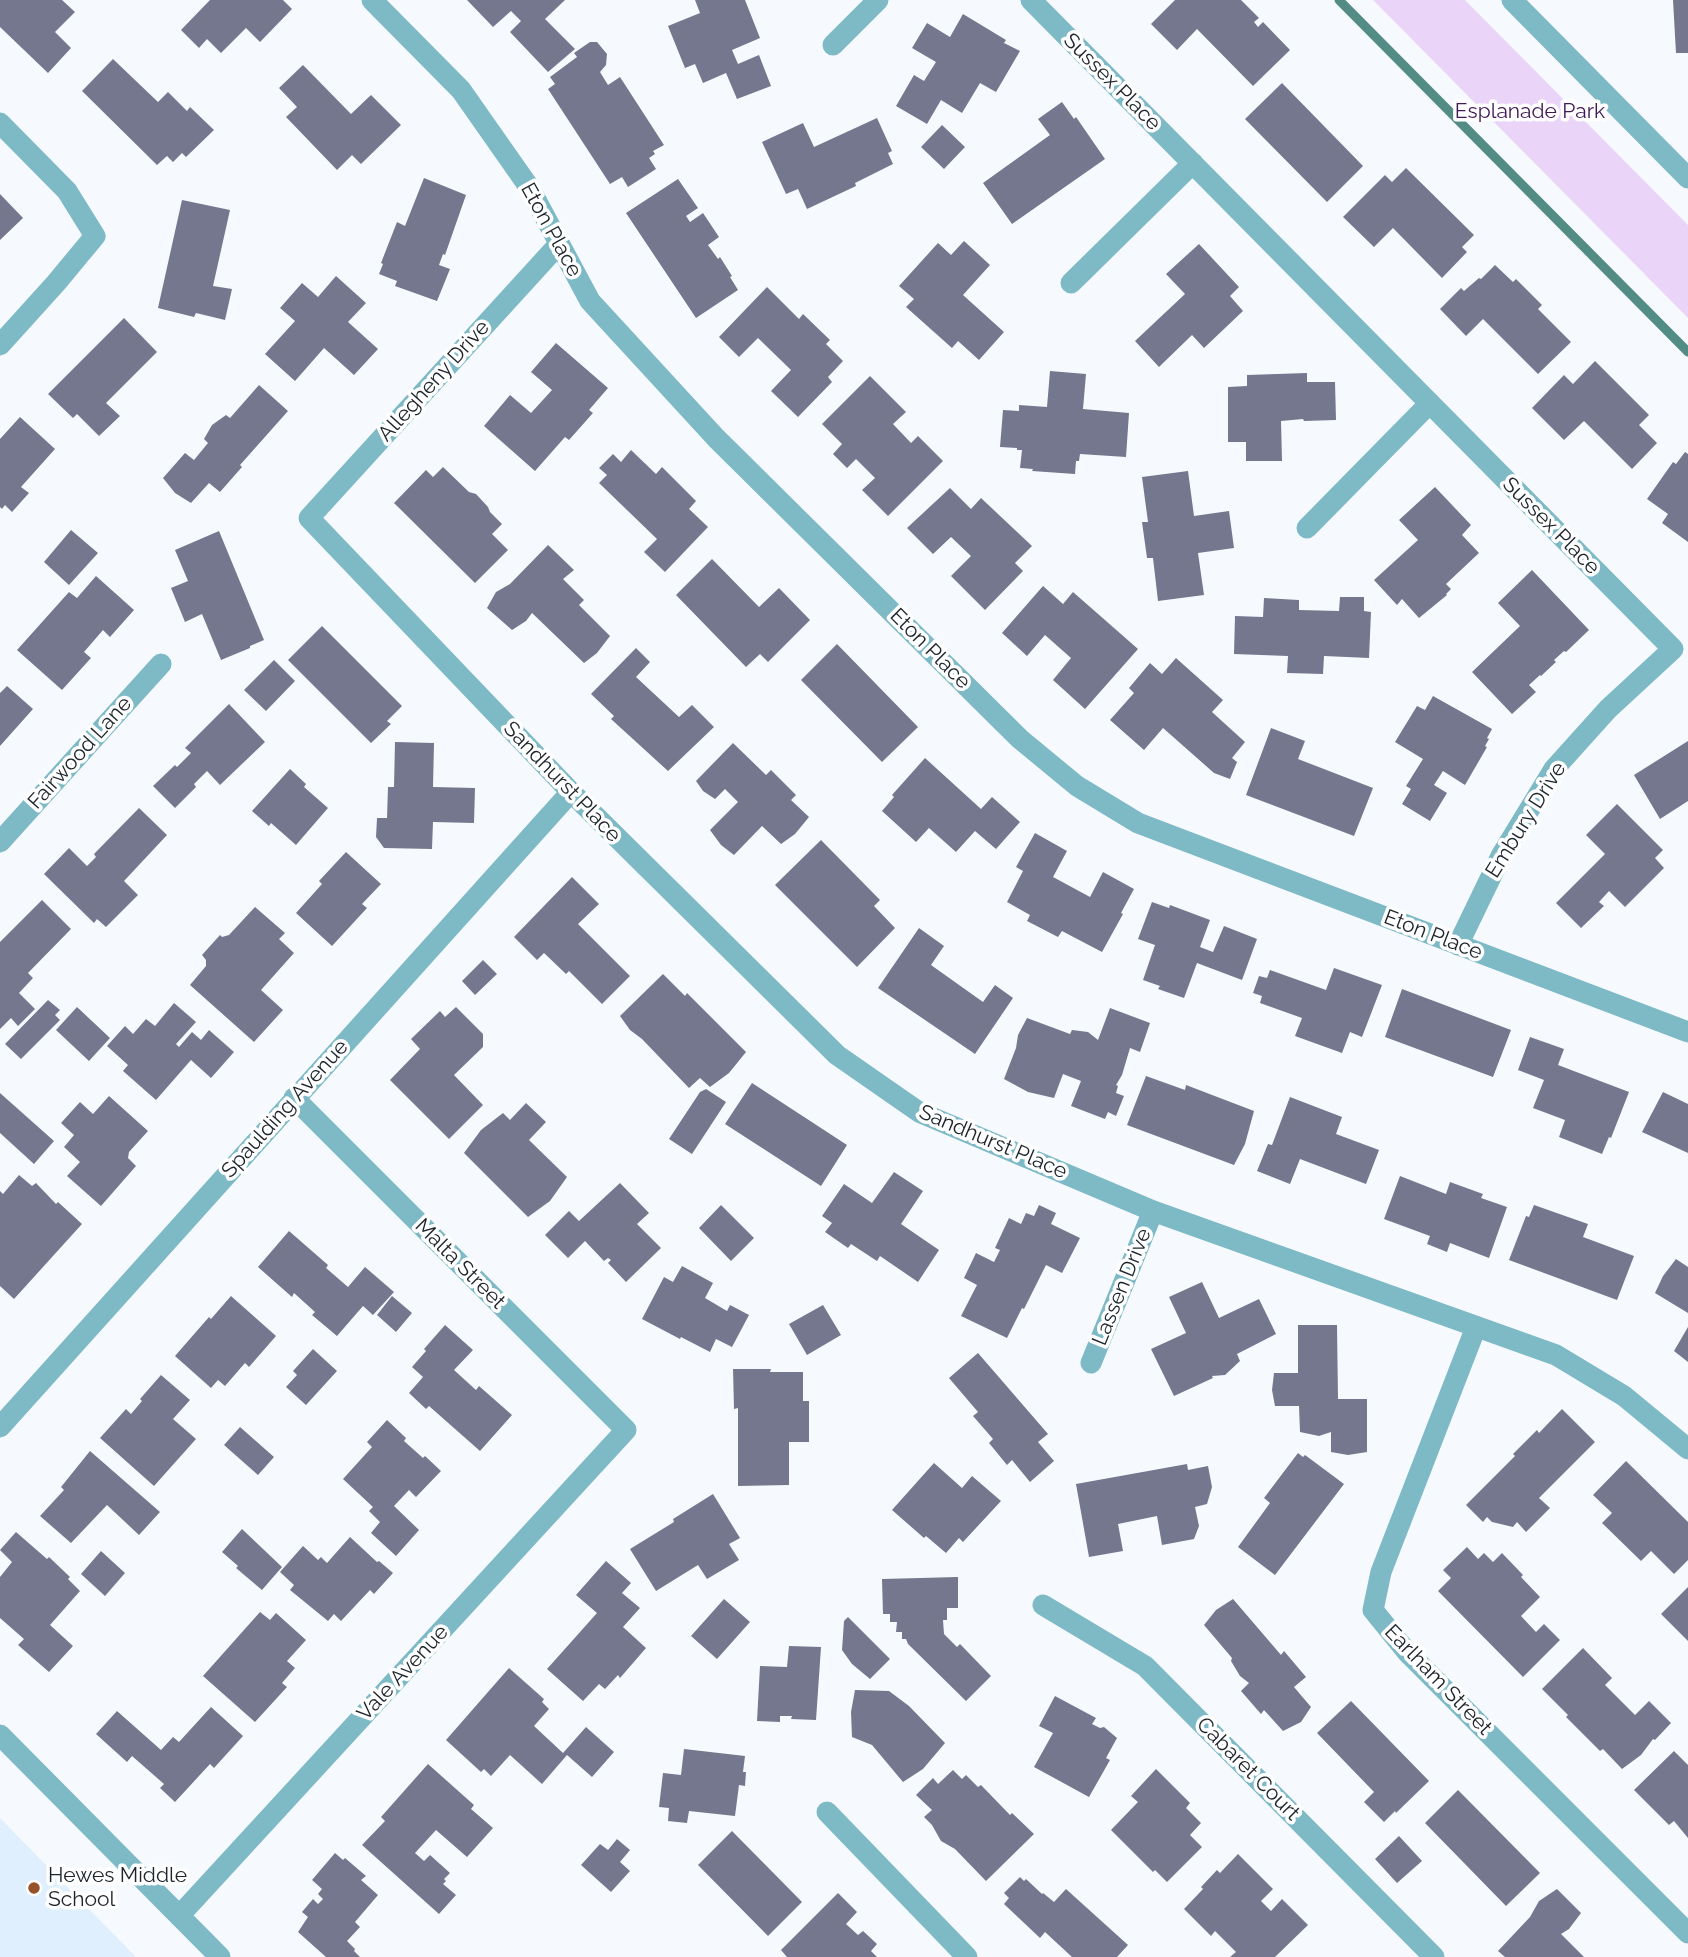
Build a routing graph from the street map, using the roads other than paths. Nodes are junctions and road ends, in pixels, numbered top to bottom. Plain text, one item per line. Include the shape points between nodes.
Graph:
1 (372, 0) edge
2 (878, 0) edge
3 (1031, 0) edge
4 (1512, 0) edge
5 (833, 45) dead end
6 (0, 123) edge
7 (1193, 163) junction
8 (1688, 178) edge
9 (559, 244) junction
10 (1071, 284) dead end
11 (0, 345) edge
12 (1430, 403) junction
13 (309, 518) joint
14 (1307, 528) dead end
15 (1672, 649) joint
16 (161, 664) dead end
17 (571, 792) junction
18 (0, 842) edge
19 (1458, 945) junction
20 (1688, 1032) edge
21 (294, 1098) junction
22 (1153, 1211) junction
23 (1476, 1327) junction
24 (1091, 1363) dead end
25 (0, 1427) edge
26 (626, 1430) joint
27 (1688, 1449) edge
28 (1043, 1605) dead end
29 (0, 1735) edge
30 (827, 1812) dead end
31 (179, 1916) junction
32 (1688, 1933) edge
33 (220, 1957) edge
34 (967, 1957) edge
35 (1434, 1957) edge

1 - 9 street, Eton Place via 461,90 529,187
2 - 5 street
3 - 7 street, Sussex Place
4 - 8 street
6 - 11 street via 67,191 95,236
7 - 10 street
7 - 12 street, Sussex Place
9 - 13 street, Allegheny Drive
9 - 19 street, Eton Place via 590,300 716,438 1020,738 1077,786 1138,823
12 - 14 street
12 - 15 street, Sussex Place
13 - 17 street, Sandhurst Place
15 - 19 street, Embury Drive via 1608,709 1554,769 1500,856
16 - 18 street, Fairwood Lane
17 - 21 street, Spaulding Avenue
17 - 22 street, Sandhurst Place via 837,1055 919,1112
19 - 20 street, Eton Place
21 - 25 street, Spaulding Avenue
21 - 26 street, Malta Street
22 - 23 street, Sandhurst Place
22 - 24 street, Lassen Drive
23 - 27 street, Sandhurst Place via 1556,1355 1624,1396
23 - 32 street, Earlham Street via 1381,1572 1373,1610 1407,1652
26 - 31 street, Vale Avenue
28 - 35 street, Cabaret Court via 1145,1666
29 - 31 street
30 - 34 street
31 - 33 street

